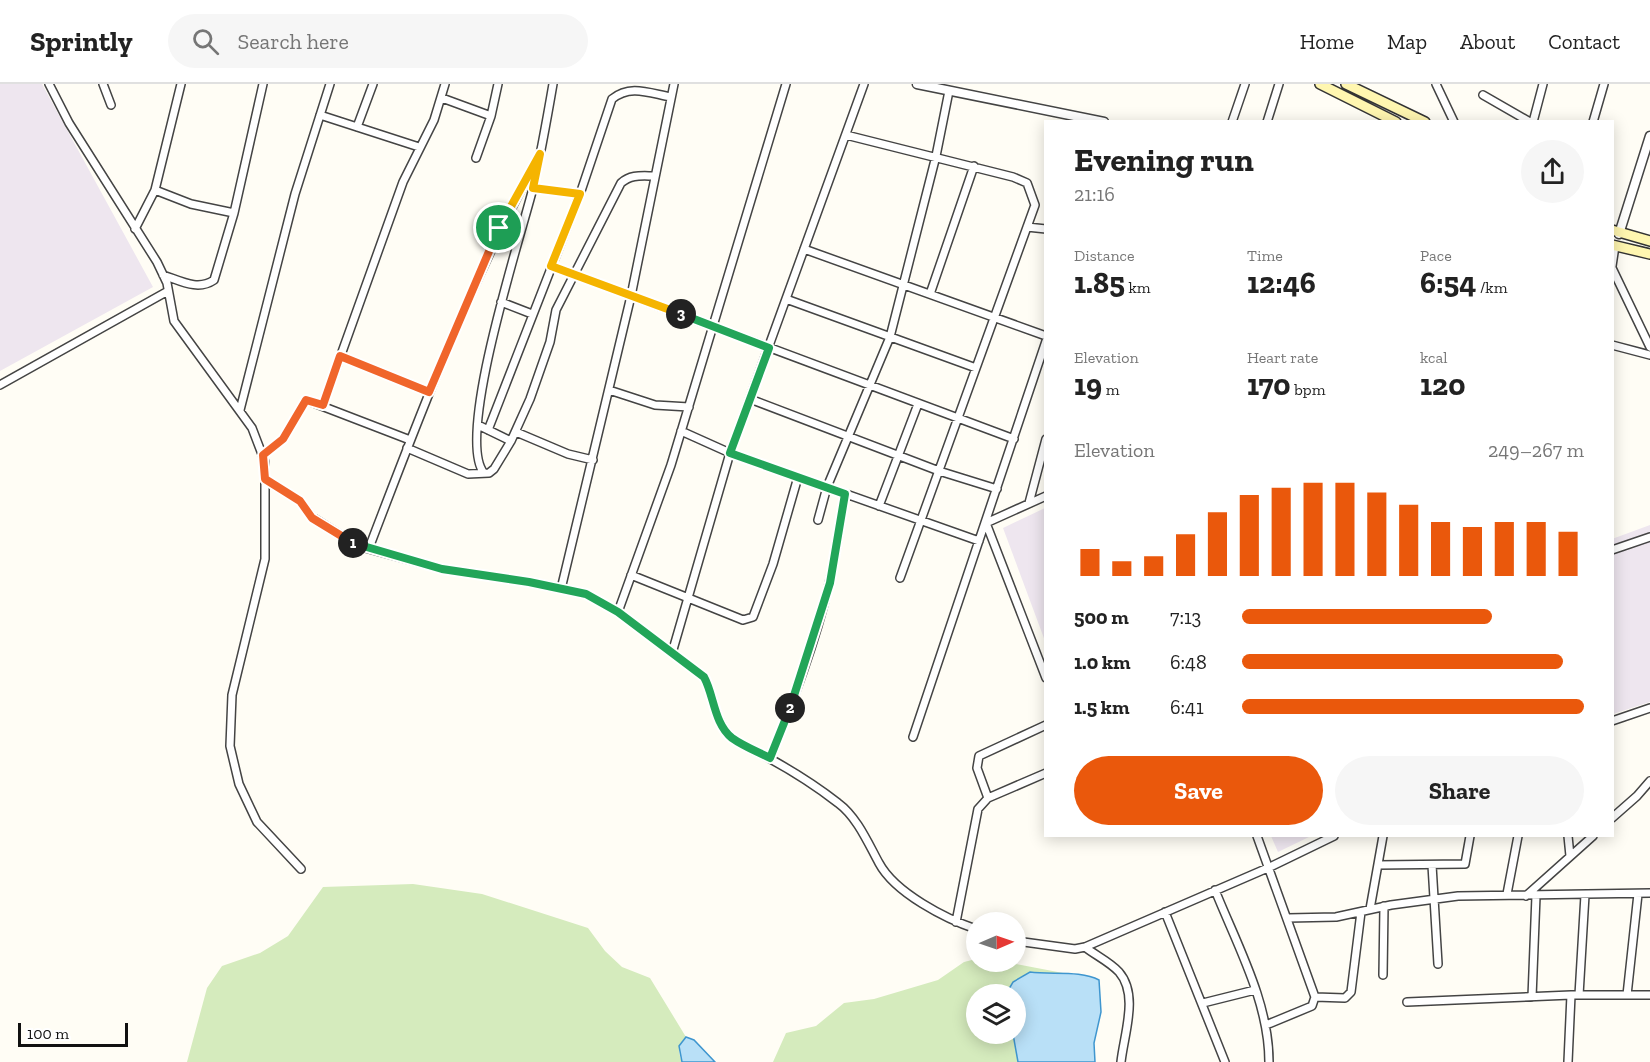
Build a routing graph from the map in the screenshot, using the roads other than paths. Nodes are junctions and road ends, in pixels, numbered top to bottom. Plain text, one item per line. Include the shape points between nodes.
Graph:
1 (49, 84) edge
2 (103, 84) edge
3 (181, 84) edge
4 (262, 84) edge
5 (330, 84) edge
6 (373, 84) edge
7 (445, 84) edge
8 (498, 84) edge
9 (553, 84) edge
10 (674, 84) edge
11 (786, 84) edge
12 (864, 84) edge
13 (917, 84) edge
14 (1245, 84) edge
15 (1279, 84) edge
16 (1320, 84) edge
17 (1346, 84) edge
18 (1436, 84) edge
19 (1543, 84) edge
20 (1604, 84) edge
21 (949, 91) junction
22 (1483, 95) dead end
23 (671, 97) junction
24 (442, 98) junction
25 (111, 105) dead end
26 (320, 115) junction
27 (491, 116) junction
28 (1094, 120) edge
29 (1233, 120) edge
30 (1268, 120) edge
31 (1392, 120) edge
32 (1421, 120) edge
33 (1453, 120) edge
34 (1527, 120) edge
35 (1532, 120) edge
36 (1594, 120) edge
37 (357, 127) junction
38 (846, 135) junction
39 (1650, 136) edge
40 (419, 147) junction
41 (540, 154) junction
42 (936, 156) junction
43 (476, 158) dead end
44 (974, 166) junction
45 (655, 176) junction
46 (533, 188) junction
47 (155, 190) junction
48 (580, 194) junction
49 (234, 213) junction
50 (1027, 226) junction
51 (135, 229) junction
52 (1044, 229) edge
53 (1616, 232) edge
54 (1650, 241) edge
55 (1614, 245) edge
56 (804, 249) junction
57 (1650, 254) edge
58 (551, 266) junction
59 (1614, 271) edge
60 (164, 275) junction
61 (573, 275) junction
62 (904, 285) junction
63 (168, 291) junction
64 (930, 294) junction
65 (631, 296) junction
66 (786, 299) junction
67 (501, 302) junction
68 (532, 314) junction
69 (994, 317) junction
70 (713, 326) junction
71 (1044, 335) edge
72 (891, 337) junction
73 (1614, 346) edge
74 (1044, 347) edge
75 (1650, 347) edge
76 (769, 348) junction
77 (1650, 355) edge
78 (340, 356) junction
79 (976, 368) junction
80 (0, 385) edge
81 (870, 386) junction
82 (609, 390) junction
83 (429, 392) junction
84 (750, 399) junction
85 (918, 404) junction
86 (323, 405) junction
87 (689, 407) junction
88 (240, 410) junction
89 (958, 418) junction
90 (478, 425) junction
91 (488, 430) junction
92 (681, 431) junction
93 (516, 432) junction
94 (848, 435) junction
95 (1014, 439) junction
96 (410, 440) junction
97 (511, 441) junction
98 (1044, 447) edge
99 (407, 448) junction
100 (730, 453) junction
101 (263, 455) junction
102 (898, 455) junction
103 (592, 460) junction
104 (939, 471) junction
105 (484, 473) junction
106 (798, 477) junction
107 (265, 479) junction
108 (827, 487) junction
109 (997, 489) junction
110 (845, 494) junction
111 (1044, 497) edge
112 (1029, 503) junction
113 (879, 506) junction
114 (818, 520) dead end
115 (922, 521) junction
116 (986, 523) junction
117 (1650, 537) edge
118 (979, 541) junction
119 (369, 548) junction
120 (1614, 549) edge
121 (631, 575) junction
122 (900, 579) dead end
123 (561, 589) junction
124 (689, 597) junction
125 (618, 612) junction
126 (672, 653) junction
127 (1044, 673) edge
128 (1650, 708) edge
129 (1614, 720) edge
130 (1044, 726) edge
131 (913, 737) dead end
132 (770, 758) junction
133 (1044, 774) edge
134 (1650, 781) edge
135 (988, 798) junction
136 (1614, 816) edge
137 (1257, 837) edge
138 (1332, 837) edge
139 (1383, 837) edge
140 (1470, 837) edge
141 (1518, 837) edge
142 (1568, 837) edge
143 (1592, 837) edge
144 (1570, 856) junction
145 (1378, 865) junction
146 (1432, 865) junction
147 (1270, 867) junction
148 (301, 869) dead end
149 (1215, 890) junction
150 (1650, 893) edge
151 (1507, 894) junction
152 (1638, 894) junction
153 (1586, 895) junction
154 (1526, 896) junction
155 (1536, 896) junction
156 (1433, 899) junction
157 (1384, 906) junction
158 (1371, 909) junction
159 (1165, 912) junction
160 (1361, 912) junction
161 (1288, 918) junction
162 (956, 922) junction
163 (966, 926) edge
164 (1026, 942) edge
165 (1085, 947) junction
166 (1438, 964) dead end
167 (1383, 975) dead end
168 (1255, 990) junction
169 (1571, 995) junction
170 (1579, 995) junction
171 (1627, 995) junction
172 (1650, 995) edge
173 (1532, 996) junction
174 (1315, 997) junction
175 (1407, 1002) dead end
176 (1203, 1003) junction
177 (1266, 1025) junction
178 (1121, 1062) edge
179 (1225, 1062) edge
180 (1269, 1062) edge
181 (1568, 1062) edge

1 - 51 street
2 - 25 street
3 - 47 street
4 - 49 street
5 - 26 street
6 - 37 street
7 - 24 street
8 - 27 street
9 - 41 street
10 - 23 street
11 - 70 street
12 - 38 street
13 - 21 street
14 - 29 street
15 - 30 street
16 - 31 main road
17 - 32 main road
18 - 33 street
19 - 35 street
20 - 36 street
21 - 28 street
21 - 42 street
22 - 34 street
23 - 45 street
23 - 48 street via 630,89 622,90 612,99
24 - 27 street
24 - 40 street
26 - 37 street
26 - 88 street via 295,194
27 - 43 street
37 - 40 street
38 - 42 street
38 - 56 street
39 - 53 street
40 - 78 street
41 - 46 street
41 - 83 street via 499,228
42 - 44 street
42 - 62 street
44 - 50 street via 1027,183 1035,204
44 - 64 street
45 - 61 street via 627,177 621,183
45 - 65 street
46 - 48 street
46 - 67 street
47 - 49 street via 190,204
47 - 51 street
48 - 58 street
49 - 60 street via 214,280 206,286 196,286
50 - 52 street
50 - 69 street
51 - 60 street
53 - 54 main road
53 - 55 main road
55 - 57 main road
56 - 62 street
56 - 66 street
58 - 61 street
58 - 68 street
59 - 75 street
60 - 63 street
61 - 65 street
61 - 93 street via 556,310 550,342
62 - 64 street
62 - 72 street
63 - 80 street
63 - 88 street via 174,321 184,338
64 - 69 street
65 - 70 street
65 - 82 street
66 - 72 street
66 - 76 street
67 - 68 street
67 - 90 street
68 - 91 street
69 - 71 street
69 - 79 street
70 - 76 street
70 - 87 street
72 - 79 street
72 - 81 street
73 - 77 street
74 - 95 street
76 - 81 street
76 - 84 street
78 - 83 street
78 - 86 street
79 - 89 street
81 - 85 street
81 - 94 street
82 - 87 street via 655,405
82 - 103 street
83 - 96 street
84 - 94 street
84 - 100 street
85 - 89 street
85 - 102 street
86 - 96 street
86 - 101 street via 306,400 283,439
87 - 92 street
88 - 101 street
89 - 95 street
89 - 104 street
90 - 91 street
90 - 105 street via 478,460
91 - 97 street
92 - 100 street
92 - 121 street
93 - 97 street
93 - 103 street
94 - 102 street
94 - 108 street
95 - 109 street
96 - 99 street
97 - 105 street via 494,469
98 - 112 street
99 - 105 street via 468,474
99 - 119 street
100 - 106 street
100 - 124 street
101 - 107 street
102 - 104 street
102 - 113 street
103 - 123 street
104 - 109 street
104 - 115 street
106 - 108 street
106 - 124 street via 753,617 743,620
107 - 119 street via 300,501 312,518 358,546
107 - 148 street via 265,559 232,695 230,746 239,783 257,822
108 - 110 street
108 - 114 street
109 - 116 street
110 - 113 street
110 - 132 street via 830,583 819,622 800,684
111 - 112 street
112 - 116 street
113 - 115 street
115 - 118 street
115 - 122 street
116 - 118 street
116 - 127 street
117 - 120 street
118 - 131 street
119 - 123 street via 442,569
121 - 124 street
121 - 125 street
123 - 125 street via 586,594
124 - 126 street
125 - 126 street
126 - 132 street via 704,677 720,722 730,737
128 - 129 street
130 - 135 street via 979,756 977,768
132 - 162 street via 842,805 890,878
133 - 135 street
134 - 136 street
135 - 162 street via 978,809
137 - 147 street
138 - 147 street
139 - 145 street
140 - 146 street via 1465,864
141 - 151 street
142 - 144 street
143 - 144 street
144 - 154 street
145 - 146 street
145 - 158 street
146 - 156 street
147 - 149 street
147 - 161 street
149 - 159 street
149 - 168 street
150 - 152 street
151 - 154 street
151 - 156 street
152 - 153 street
152 - 171 street
153 - 155 street
153 - 170 street
154 - 155 street
155 - 173 street
156 - 157 street
156 - 166 street
157 - 158 street
157 - 167 street
158 - 160 street
159 - 165 street
159 - 176 street
160 - 161 street via 1318,919
160 - 174 street via 1351,992 1345,998
161 - 174 street
162 - 163 street
164 - 165 street
165 - 178 street via 1118,970 1128,990 1130,1002
168 - 176 street
168 - 177 street
169 - 170 street
169 - 173 street
169 - 181 street
170 - 171 street
171 - 172 street
173 - 175 street
174 - 177 street via 1312,1006
176 - 179 street
177 - 180 street

